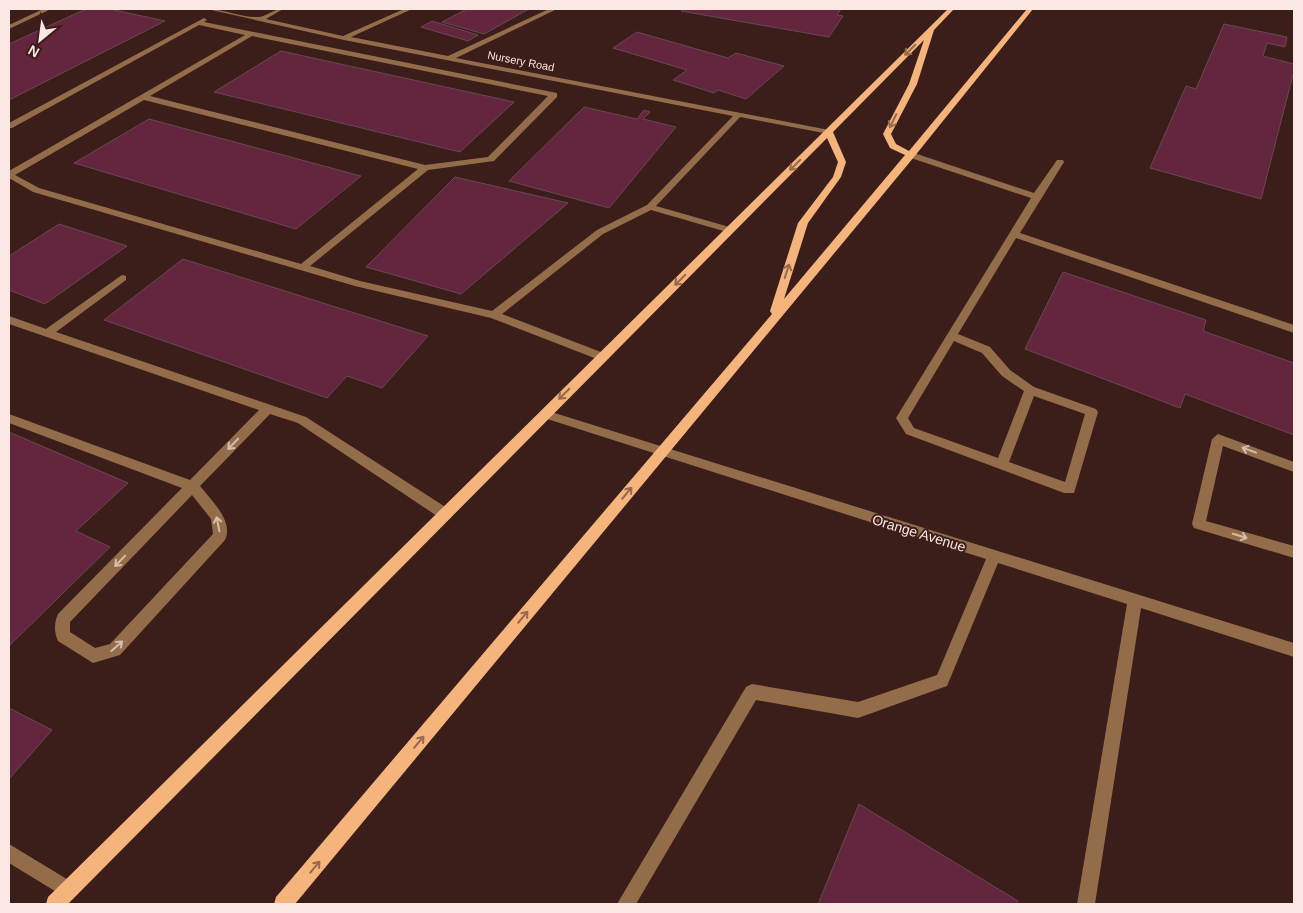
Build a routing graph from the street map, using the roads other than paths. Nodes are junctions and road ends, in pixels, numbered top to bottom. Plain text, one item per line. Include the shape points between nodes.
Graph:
1 (48, 9) edge
2 (210, 9) edge
3 (280, 9) edge
4 (409, 9) edge
5 (554, 9) edge
6 (951, 9) edge
7 (1030, 9) edge
8 (220, 11) junction
9 (259, 20) junction
10 (197, 23) junction
11 (9, 26) edge
12 (932, 28) junction
13 (251, 34) junction
14 (344, 38) junction
15 (450, 58) junction
16 (569, 82) junction
17 (554, 95) junction
18 (143, 97) junction
19 (738, 115) junction
20 (9, 126) edge
21 (829, 132) junction
22 (911, 155) junction
23 (1060, 162) dead end
24 (425, 168) junction
25 (9, 175) edge
26 (1036, 197) junction
27 (650, 207) junction
28 (730, 230) junction
29 (1014, 234) junction
30 (302, 268) junction
31 (122, 278) dead end
32 (494, 314) junction
33 (772, 318) junction
34 (9, 320) edge
35 (1294, 329) edge
36 (47, 333) junction
37 (952, 336) junction
38 (602, 356) junction
39 (1030, 390) junction
40 (267, 409) junction
41 (545, 414) junction
42 (9, 418) edge
43 (661, 452) junction
44 (1002, 464) junction
45 (1294, 467) edge
46 (192, 486) junction
47 (445, 514) junction
48 (1294, 552) edge
49 (994, 556) junction
50 (1135, 600) junction
51 (1294, 650) edge
52 (9, 853) edge
53 (69, 890) junction
54 (55, 904) edge
55 (283, 904) edge
56 (626, 904) edge
57 (1086, 904) edge

1 - 11 street
2 - 8 street, Nursery Road
3 - 9 street
4 - 14 street
5 - 15 street
6 - 12 main road
7 - 22 main road
8 - 9 street, Nursery Road
8 - 10 street
9 - 14 street, Nursery Road
10 - 13 street
10 - 20 street
12 -> 21 main road
12 -> 22 main road via 913,84 887,134 894,146
13 - 17 street
13 - 18 street
14 - 15 street, Nursery Road
15 - 16 street, Nursery Road
16 - 17 street
16 - 19 street, Nursery Road
17 - 24 street via 491,159
18 - 24 street
18 - 25 street
19 - 21 street, Nursery Road
19 - 27 street
21 -> 28 main road
33 -> 21 main road via 803,223 837,177 842,162
22 - 26 street
22 - 33 main road
23 - 26 street
24 - 30 street
25 - 30 street via 36,190
26 - 29 street
27 - 28 street
27 - 32 street via 600,232
28 -> 38 main road
29 - 35 street
29 - 37 street
30 - 32 street
31 - 36 street
32 - 38 street
33 - 43 main road
34 - 36 street
36 - 40 street
37 - 39 street via 986,350 1006,373
37 - 44 street via 902,418 910,431
38 -> 41 main road
39 - 44 street
39 - 44 street via 1092,412 1069,489
40 -> 46 street
40 - 47 street via 302,420
41 - 43 street, Orange Avenue
41 - 47 main road
42 - 46 street
43 - 49 street, Orange Avenue
55 -> 43 main road
45 -> 48 street via 1218,439 1199,524
46 -> 46 street via 63,619 63,636 94,656 114,650 220,536 217,517
47 - 53 main road
49 - 50 street, Orange Avenue
49 - 56 street via 942,680 858,710 752,692
50 - 51 street, Orange Avenue
50 - 57 street
52 - 53 street
53 - 54 main road

